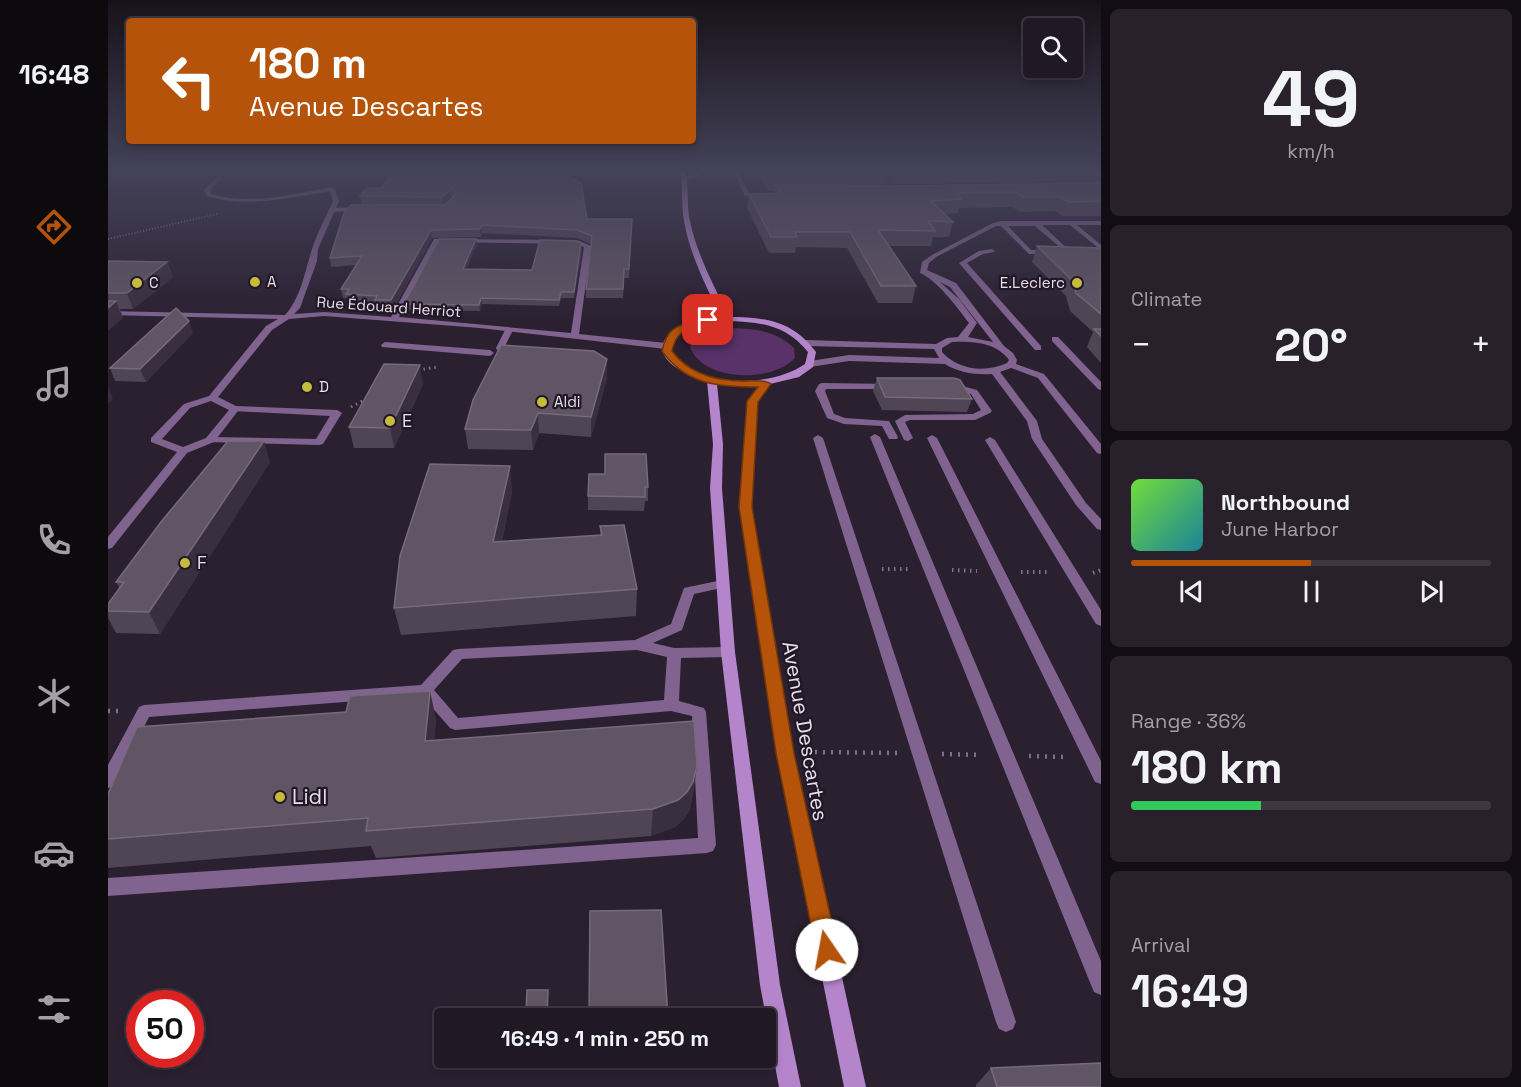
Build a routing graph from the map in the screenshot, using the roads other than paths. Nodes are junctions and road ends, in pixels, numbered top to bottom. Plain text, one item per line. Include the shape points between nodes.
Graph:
1 (327, 221) edge
2 (687, 221) edge
3 (1002, 223) junction
4 (1036, 223) junction
5 (1071, 223) junction
6 (1101, 223) edge
7 (1101, 250) edge
8 (992, 251) dead end
9 (1068, 252) junction
10 (1079, 252) edge
11 (1090, 252) edge
12 (923, 270) junction
13 (108, 313) edge
14 (287, 317) junction
15 (394, 319) junction
16 (726, 319) junction
17 (509, 330) junction
18 (575, 335) junction
19 (961, 339) junction
20 (1055, 339) dead end
21 (806, 343) junction
22 (385, 345) dead end
23 (666, 346) junction
24 (938, 347) junction
25 (501, 348) edge
26 (1038, 348) dead end
27 (1007, 352) junction
28 (490, 353) dead end
29 (947, 361) junction
30 (810, 364) junction
31 (1011, 365) junction
32 (995, 371) junction
33 (712, 381) junction
34 (766, 384) junction
35 (903, 386) edge
36 (938, 386) edge
37 (1101, 387) edge
38 (212, 398) junction
39 (235, 409) junction
40 (875, 437) dead end
41 (893, 437) dead end
42 (818, 438) dead end
43 (908, 438) dead end
44 (932, 438) dead end
45 (210, 440) junction
46 (990, 440) dead end
47 (183, 451) junction
48 (1101, 451) edge
49 (1101, 526) edge
50 (108, 545) edge
51 (722, 584) junction
52 (1101, 621) edge
53 (637, 645) junction
54 (728, 652) junction
55 (674, 653) junction
56 (425, 690) junction
57 (671, 705) junction
58 (1101, 777) edge
59 (108, 781) edge
60 (108, 887) edge
61 (1101, 985) edge
62 (1006, 1022) dead end
63 (790, 1087) edge
64 (855, 1087) edge

1 - 14 street via 296,308
2 - 16 main road via 702,269
3 - 4 street
3 - 9 street via 1029,252
3 - 12 street via 934,256
4 - 5 street
4 - 9 street
5 - 6 street
5 - 7 street
7 - 11 street
8 - 26 street via 981,252 963,263
9 - 10 street
12 - 19 street via 973,323
12 - 27 street via 953,285
13 - 14 street, Rue Édouard Herriot
14 - 15 street, Rue Édouard Herriot via 324,314
14 - 38 street via 269,328
15 - 17 street, Rue Édouard Herriot
15 - 18 street via 436,240 577,242 588,246
16 - 21 main road via 771,324
16 - 23 main road via 700,322 679,330
17 - 18 street, Rue Édouard Herriot
17 - 25 street
18 - 23 street, Rue Édouard Herriot
19 - 24 street
19 - 27 street via 992,344
20 - 37 street
21 - 24 street
21 - 30 main road via 812,357
22 - 28 street
23 - 33 main road via 679,367
24 - 29 street
27 - 31 street via 1013,360
29 - 30 street via 849,358
29 - 32 street via 971,370
30 - 34 main road via 800,374
31 - 32 street
31 - 48 street via 1041,376
32 - 49 street via 1032,421 1037,439 1082,505
33 - 34 main road
33 - 51 main road
34 - 64 main road, Avenue Descartes via 752,401 746,507 785,753
35 - 41 street via 822,386 820,391 830,416 844,421 886,423
36 - 43 street via 975,392 987,411 975,417 908,417 900,421
38 - 39 street
38 - 47 street via 187,406 155,440
39 - 45 street
39 - 45 street via 337,413 319,442
40 - 61 street
42 - 62 street
44 - 58 street
45 - 47 street
46 - 52 street
47 - 50 street
51 - 53 street via 689,591 677,627
51 - 54 main road
53 - 55 street
53 - 56 street via 458,654
54 - 55 street
54 - 63 main road via 770,985
55 - 57 street
56 - 57 street via 455,724
56 - 59 street via 144,711
57 - 60 street via 699,712 707,845

